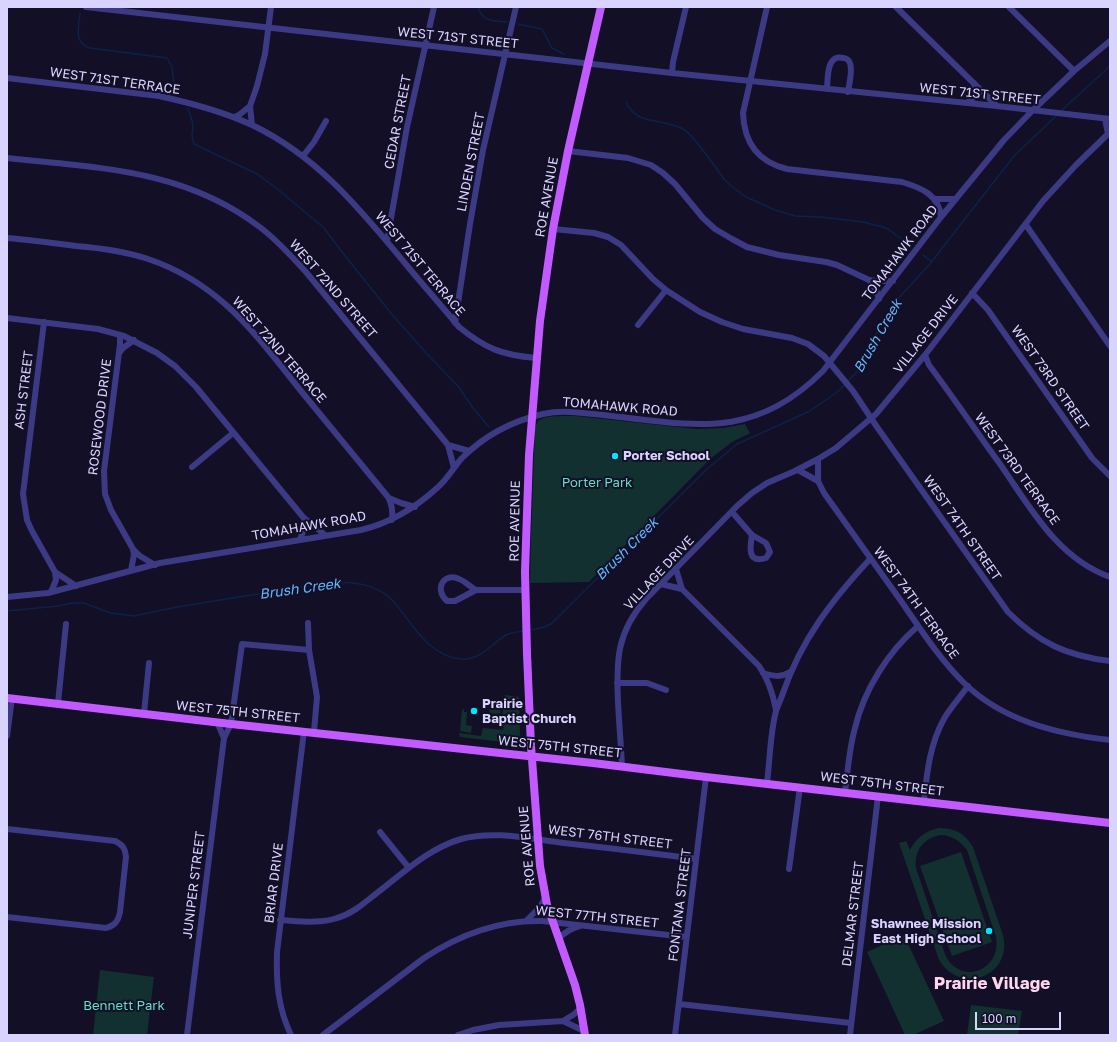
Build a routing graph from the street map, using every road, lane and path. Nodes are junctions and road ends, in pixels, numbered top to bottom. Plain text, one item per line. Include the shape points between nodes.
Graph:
1 (86, 7) edge
2 (271, 7) edge
3 (434, 7) edge
4 (516, 7) edge
5 (601, 7) edge
6 (686, 7) edge
7 (767, 7) edge
8 (896, 7) edge
9 (1008, 7) edge
10 (268, 28) junction
11 (1110, 41) edge
12 (425, 45) junction
13 (504, 54) junction
14 (588, 64) junction
15 (1074, 71) junction
16 (672, 73) junction
17 (7, 78) edge
18 (750, 81) junction
19 (974, 83) junction
20 (827, 89) junction
21 (848, 92) junction
22 (966, 103) junction
23 (250, 106) junction
24 (997, 106) junction
25 (1032, 111) junction
26 (234, 117) junction
27 (1108, 119) edge
28 (326, 121) dead end
29 (252, 125) junction
30 (1109, 133) edge
31 (568, 151) junction
32 (304, 156) junction
33 (7, 158) edge
34 (935, 199) junction
35 (956, 199) junction
36 (941, 217) junction
37 (1026, 225) junction
38 (554, 229) junction
39 (7, 238) edge
40 (387, 241) junction
41 (869, 280) junction
42 (893, 281) junction
43 (666, 290) junction
44 (972, 293) junction
45 (879, 299) junction
46 (7, 318) edge
47 (44, 322) junction
48 (455, 323) junction
49 (638, 325) dead end
50 (120, 335) junction
51 (134, 340) junction
52 (1110, 346) edge
53 (119, 353) junction
54 (925, 355) junction
55 (536, 358) junction
56 (830, 362) junction
57 (531, 418) junction
58 (872, 419) junction
59 (233, 433) junction
60 (448, 445) junction
61 (469, 451) junction
62 (818, 460) junction
63 (192, 467) dead end
64 (454, 468) junction
65 (798, 470) junction
66 (1110, 476) edge
67 (818, 481) junction
68 (388, 497) junction
69 (414, 507) junction
70 (732, 512) junction
71 (303, 517) junction
72 (392, 520) junction
73 (325, 535) junction
74 (752, 535) dead end
75 (300, 539) junction
76 (133, 549) junction
77 (870, 559) junction
78 (155, 564) junction
79 (676, 569) junction
80 (131, 570) junction
81 (55, 572) junction
82 (1110, 577) edge
83 (661, 584) junction
84 (76, 586) junction
85 (682, 589) junction
86 (476, 590) junction
87 (525, 590) junction
88 (51, 592) junction
89 (7, 597) edge
90 (308, 623) dead end
91 (66, 624) dead end
92 (917, 627) junction
93 (309, 650) junction
94 (1110, 661) edge
95 (149, 663) dead end
96 (791, 671) junction
97 (763, 673) junction
98 (617, 683) junction
99 (968, 686) junction
100 (666, 690) dead end
101 (9, 698) edge
102 (58, 703) junction
103 (776, 712) junction
104 (144, 713) junction
105 (217, 722) junction
106 (231, 724) junction
107 (304, 731) junction
108 (314, 732) junction
109 (7, 736) edge
110 (224, 738) junction
111 (1110, 740) edge
112 (532, 756) junction
113 (622, 766) junction
114 (706, 777) junction
115 (767, 783) junction
116 (800, 787) junction
117 (845, 792) junction
118 (878, 796) junction
119 (924, 801) junction
120 (1110, 823) edge
121 (7, 829) edge
122 (380, 832) dead end
123 (538, 839) junction
124 (696, 859) junction
125 (409, 868) junction
126 (789, 869) dead end
127 (545, 898) junction
128 (7, 916) edge
129 (280, 920) junction
130 (526, 920) junction
131 (552, 922) junction
132 (584, 925) junction
133 (686, 937) junction
134 (558, 940) junction
135 (679, 1004) junction
136 (581, 1008) junction
137 (563, 1021) junction
138 (851, 1023) junction
139 (585, 1033) edge
140 (187, 1035) edge
141 (291, 1035) edge
142 (323, 1035) edge
143 (458, 1035) edge
144 (675, 1035) edge
145 (850, 1035) edge

1 - 10 street, WEST 71ST STREET
2 - 10 street
3 - 12 street, CEDAR STREET
4 - 13 street, LINDEN STREET
5 - 14 main road, ROE AVENUE
6 - 16 street
7 - 18 street
8 - 19 street
9 - 15 street
10 - 12 street, WEST 71ST STREET
10 - 23 street via 261,72
11 - 15 street, TOMAHAWK ROAD
12 - 13 street, WEST 71ST STREET
12 - 40 street, CEDAR STREET via 407,127
13 - 14 street, WEST 71ST STREET
13 - 48 street, LINDEN STREET via 482,157
14 - 16 street, WEST 71ST STREET
14 - 31 main road, ROE AVENUE
15 - 25 street, TOMAHAWK ROAD
16 - 18 street, WEST 71ST STREET
17 - 26 street, WEST 71ST TERRACE via 159,96
18 - 20 street, WEST 71ST STREET
18 - 34 street via 744,106 744,123 748,139 765,160 787,170 902,182 926,192
19 - 22 street via 973,98
19 - 24 street
20 - 21 street, WEST 71ST STREET
20 - 21 street via 830,62 842,58 850,65
21 - 22 street, WEST 71ST STREET
22 - 24 street, WEST 71ST STREET
23 - 26 street
23 - 29 street
24 - 25 street, WEST 71ST STREET
25 - 27 street, WEST 71ST STREET
25 - 35 street, TOMAHAWK ROAD via 1004,140
26 - 29 street, WEST 71ST TERRACE
27 - 30 street, VILLAGE DRIVE
28 - 32 street
29 - 32 street, WEST 71ST TERRACE
30 - 37 street, VILLAGE DRIVE via 1059,183
31 - 38 main road, ROE AVENUE
31 - 41 street via 628,158 646,163 675,184 703,218 732,240 763,252 837,265
32 - 40 street, WEST 71ST TERRACE via 344,192
33 - 60 street, WEST 72ND STREET via 152,177 190,188 233,209 272,237 306,272
34 - 35 street
34 - 36 street
35 - 36 street, TOMAHAWK ROAD
36 - 42 street, TOMAHAWK ROAD
37 - 44 street, VILLAGE DRIVE
37 - 52 street
38 - 43 street via 594,233 612,239
38 - 55 main road, ROE AVENUE
39 - 68 street, WEST 72ND TERRACE via 122,252 166,266 206,288 227,305 258,338
40 - 48 street, WEST 71ST TERRACE
41 - 42 street
41 - 45 street
42 - 45 street, TOMAHAWK ROAD
43 - 49 street
43 - 56 street via 700,312 722,322 799,340
44 - 54 street, VILLAGE DRIVE
44 - 66 street, WEST 73RD STREET via 988,310 1092,458
45 - 56 street, TOMAHAWK ROAD
46 - 47 street
47 - 50 street via 88,327
47 - 81 street, ASH STREET via 23,494 27,520
48 - 55 street, WEST 71ST TERRACE via 475,340 493,350
50 - 51 street
50 - 53 street, ROSEWOOD DRIVE
51 - 53 street, ROSEWOOD DRIVE
51 - 59 street via 187,377
53 - 76 street, ROSEWOOD DRIVE via 104,486 111,510
54 - 58 street, VILLAGE DRIVE
54 - 82 street, WEST 73RD TERRACE via 929,365 1048,531 1072,556
55 - 57 main road, ROE AVENUE
56 - 57 street, TOMAHAWK ROAD via 810,384 786,402 745,419 725,423 694,425 569,412 543,414
56 - 58 street, WEST 74TH STREET
57 - 61 street, TOMAHAWK ROAD via 510,424
57 - 87 main road, ROE AVENUE
58 - 62 street, VILLAGE DRIVE
58 - 94 street, WEST 74TH STREET via 1000,602 1020,624 1057,648 1084,657
59 - 63 street
59 - 71 street
60 - 61 street
60 - 64 street, WEST 72ND STREET
61 - 64 street, TOMAHAWK ROAD
62 - 65 street, VILLAGE DRIVE
62 - 67 street, WEST 74TH TERRACE
64 - 69 street, TOMAHAWK ROAD via 438,488
65 - 67 street
65 - 70 street, VILLAGE DRIVE via 762,486
67 - 77 street, WEST 74TH TERRACE
68 - 69 street, WEST 72ND TERRACE
68 - 72 street, WEST 72ND TERRACE via 391,502
69 - 72 street, TOMAHAWK ROAD
70 - 74 street
70 - 79 street, VILLAGE DRIVE
71 - 73 street
71 - 75 street via 305,527
72 - 73 street, TOMAHAWK ROAD via 365,529
73 - 75 street, TOMAHAWK ROAD
75 - 78 street, TOMAHAWK ROAD
76 - 78 street, ROSEWOOD DRIVE
76 - 80 street
77 - 92 street, WEST 74TH TERRACE
77 - 96 street via 826,610 803,646
78 - 80 street, TOMAHAWK ROAD
79 - 83 street, VILLAGE DRIVE
79 - 85 street
80 - 84 street, TOMAHAWK ROAD
81 - 84 street, ASH STREET
81 - 88 street via 56,580
83 - 85 street
83 - 98 street, VILLAGE DRIVE via 641,604 626,628 619,649
84 - 88 street, TOMAHAWK ROAD
85 - 97 street
86 - 86 street via 455,601 447,601 440,590 446,579 453,578
86 - 87 street
87 - 112 main road, ROE AVENUE
88 - 89 street, TOMAHAWK ROAD
90 - 93 street
91 - 102 street
92 - 99 street, WEST 74TH TERRACE via 946,664
92 - 117 street via 879,672 862,706 850,749
93 - 106 street, JUNIPER STREET via 242,644
93 - 108 street via 317,697
95 - 104 street
96 - 97 street via 778,676
96 - 103 street
97 - 103 street via 772,691
98 - 100 street via 647,683
98 - 113 street, VILLAGE DRIVE
99 - 111 street, WEST 74TH TERRACE via 1003,710 1033,725 1069,735
99 - 119 street via 951,707 936,733 928,762
101 - 102 main road, WEST 75TH STREET
101 - 109 street
102 - 104 main road, WEST 75TH STREET
103 - 115 street
104 - 105 main road, WEST 75TH STREET
105 - 106 main road, WEST 75TH STREET
105 - 110 street
106 - 107 main road, WEST 75TH STREET
106 - 110 street, JUNIPER STREET
107 - 108 main road, WEST 75TH STREET
107 - 129 street, BRIAR DRIVE
108 - 112 main road, WEST 75TH STREET
110 - 140 street, JUNIPER STREET
112 - 113 main road, WEST 75TH STREET
112 - 123 main road, ROE AVENUE
113 - 114 main road, WEST 75TH STREET
114 - 115 main road, WEST 75TH STREET
114 - 124 street, FONTANA STREET
115 - 116 main road, WEST 75TH STREET
116 - 117 main road, WEST 75TH STREET
116 - 126 street
117 - 118 main road, WEST 75TH STREET
118 - 119 main road, WEST 75TH STREET
118 - 138 street, DELMAR STREET
119 - 120 main road, WEST 75TH STREET
121 - 128 street via 115,841 125,848 126,857 120,912 118,921 113,926 106,928
122 - 125 street
123 - 124 street, WEST 76TH STREET
123 - 125 street, WEST 76TH STREET via 498,835 461,839 423,857
123 - 127 main road, ROE AVENUE
124 - 133 street, FONTANA STREET
125 - 129 street, WEST 76TH STREET via 358,908 345,915 323,921
127 - 130 street via 540,907
127 - 131 main road, ROE AVENUE
129 - 141 street, BRIAR DRIVE via 276,976 281,1009
130 - 131 street, WEST 77TH STREET
130 - 142 street, WEST 77TH STREET via 479,930 435,950
131 - 132 street, WEST 77TH STREET
131 - 134 main road, ROE AVENUE
132 - 133 street, WEST 77TH STREET
132 - 134 street via 572,928
133 - 135 street, FONTANA STREET
134 - 136 main road, ROE AVENUE
135 - 138 street
135 - 144 street, FONTANA STREET
136 - 137 street
136 - 139 main road, ROE AVENUE
137 - 139 street
137 - 143 street via 499,1025
138 - 145 street, DELMAR STREET

